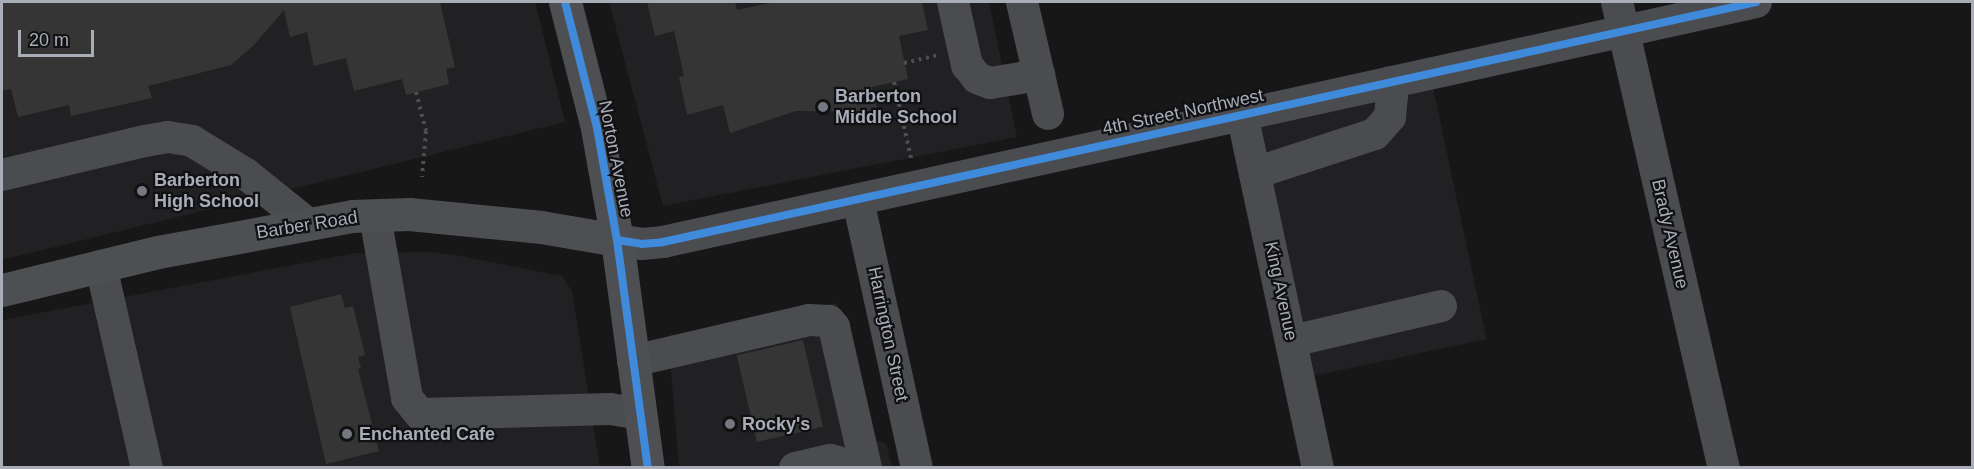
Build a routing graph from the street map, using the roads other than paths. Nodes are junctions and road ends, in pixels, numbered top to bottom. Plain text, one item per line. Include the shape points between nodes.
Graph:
1 (566, 2) edge
2 (953, 2) edge
3 (1022, 2) edge
4 (1756, 2) edge
5 (1620, 16) edge
6 (1039, 75) junction
7 (1389, 82) junction
8 (1048, 114) dead end
9 (1242, 114) junction
10 (1255, 173) junction
11 (2, 175) edge
12 (858, 200) junction
13 (375, 216) junction
14 (307, 223) junction
15 (617, 240) junction
16 (101, 266) junction
17 (2, 290) edge
18 (1441, 306) dead end
19 (889, 339) junction
20 (1292, 341) junction
21 (840, 349) junction
22 (633, 361) junction
23 (641, 414) junction
24 (916, 463) edge
25 (147, 468) edge
26 (648, 468) edge
27 (795, 468) edge
28 (860, 468) edge
29 (866, 468) edge
30 (874, 468) edge
31 (1318, 468) edge
32 (1724, 468) edge

1 - 15 main road, Norton Avenue via 597,128
2 - 6 street via 967,65 977,78 990,83
3 - 6 street
4 - 5 street, 4th Street Northwest
5 - 7 street, 4th Street Northwest
5 - 32 street, Brady Avenue
6 - 8 street
7 - 9 street, 4th Street Northwest
7 - 10 street via 1390,117 1375,134
9 - 10 street, King Avenue
9 - 12 street, 4th Street Northwest
10 - 20 street, King Avenue
11 - 14 street via 145,141 184,140 214,153 246,174
12 - 15 street, 4th Street Northwest via 663,242
12 - 19 street, Harrington Street
13 - 14 main road, Barber Road
13 - 15 main road, Barber Road via 409,214 541,227
13 - 23 street via 407,398 420,414 610,409
14 - 16 main road, Barber Road
15 - 22 main road, Norton Avenue
16 - 17 main road, Barber Road
16 - 25 street
18 - 20 street
19 - 21 street
19 - 24 street, Harrington Street
20 - 31 street, King Avenue
21 - 22 street via 829,321 809,320
21 - 29 street
22 - 23 main road, Norton Avenue
23 - 26 main road, Norton Avenue
24 - 30 street
27 - 28 street via 830,460

